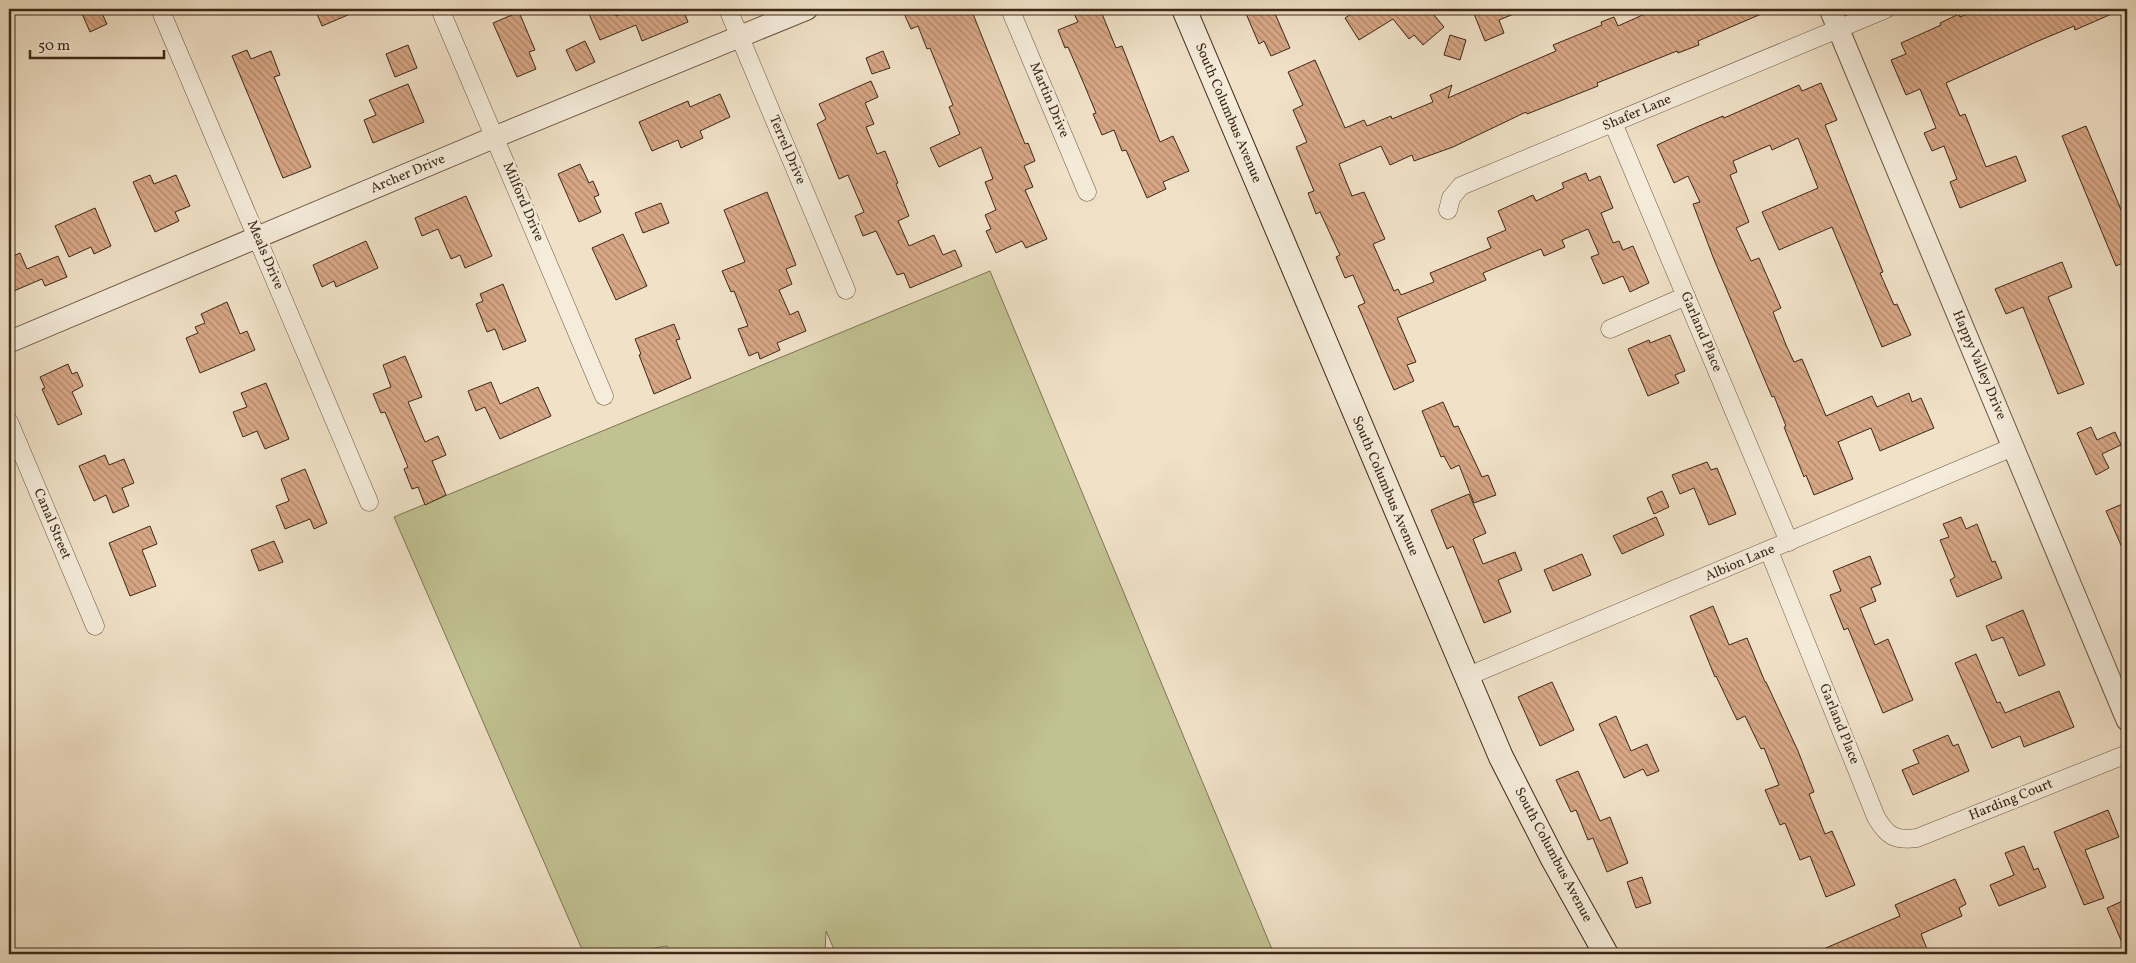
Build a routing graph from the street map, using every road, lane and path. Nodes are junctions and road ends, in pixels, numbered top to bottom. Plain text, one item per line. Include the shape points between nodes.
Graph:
1 (160, 9) edge
2 (440, 9) edge
3 (728, 9) edge
4 (807, 9) edge
5 (1010, 9) edge
6 (1184, 9) edge
7 (1830, 9) edge
8 (1886, 9) edge
9 (1839, 29) junction
10 (740, 37) junction
11 (1613, 123) junction
12 (495, 137) junction
13 (1087, 192) dead end
14 (1448, 210) dead end
15 (258, 238) junction
16 (846, 290) dead end
17 (1686, 296) junction
18 (1610, 329) dead end
19 (9, 342) edge
20 (604, 396) dead end
21 (9, 422) edge
22 (2013, 447) junction
23 (369, 502) dead end
24 (1789, 542) junction
25 (1769, 550) junction
26 (94, 626) dead end
27 (1466, 677) junction
28 (2127, 720) edge
29 (2127, 754) edge
30 (1893, 836) joint
31 (1606, 954) edge

1 - 15 street, Meals Drive
2 - 12 street, Milford Drive
3 - 10 street, Terrel Drive
4 - 10 street, Archer Drive
5 - 13 street, Martin Drive
6 - 27 main road, South Columbus Avenue
7 - 9 street, Happy Valley Drive
8 - 9 street, Shafer Lane
9 - 11 street, Shafer Lane
9 - 22 street, Happy Valley Drive
10 - 12 street, Archer Drive
10 - 16 street, Terrel Drive
11 - 14 street, Shafer Lane via 1461,186 1451,198
11 - 17 street, Garland Place
12 - 15 street, Archer Drive
12 - 20 street, Milford Drive
15 - 19 street, Archer Drive
15 - 23 street, Meals Drive
17 - 18 street
17 - 24 street, Garland Place
21 - 26 street, Canal Street
22 - 24 street, Albion Lane
22 - 28 street, Happy Valley Drive
24 - 25 street, Albion Lane
25 - 27 street, Albion Lane
25 - 30 street, Garland Place via 1876,817
27 - 31 main road, South Columbus Avenue via 1505,765
29 - 30 street, Harding Court via 1917,838 1904,840

